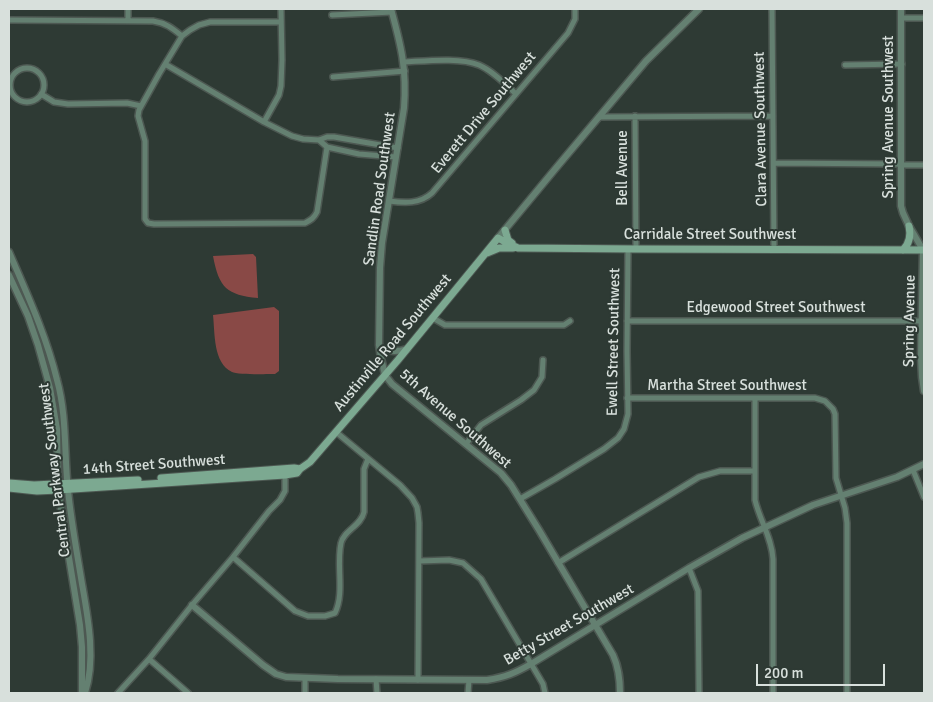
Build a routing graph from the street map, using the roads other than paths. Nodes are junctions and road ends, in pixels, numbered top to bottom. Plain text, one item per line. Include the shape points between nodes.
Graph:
1 (128, 9) edge
2 (281, 9) edge
3 (575, 9) edge
4 (699, 9) edge
5 (772, 9) edge
6 (901, 9) edge
7 (391, 11) edge
8 (332, 15) dead end
9 (901, 18) junction
10 (924, 18) edge
11 (9, 20) edge
12 (128, 21) junction
13 (281, 22) junction
14 (182, 36) junction
15 (404, 62) junction
16 (165, 64) junction
17 (902, 64) junction
18 (845, 65) dead end
19 (405, 71) junction
20 (333, 77) dead end
21 (10, 89) edge
22 (41, 94) junction
23 (516, 94) junction
24 (141, 106) junction
25 (635, 116) junction
26 (773, 116) junction
27 (599, 117) junction
28 (264, 122) junction
29 (334, 137) junction
30 (319, 140) junction
31 (329, 148) junction
32 (398, 148) junction
33 (396, 157) junction
34 (774, 163) junction
35 (902, 165) junction
36 (924, 165) edge
37 (389, 201) junction
38 (909, 226) junction
39 (505, 230) junction
40 (498, 238) junction
41 (518, 248) junction
42 (632, 249) junction
43 (774, 250) junction
44 (903, 250) junction
45 (924, 250) edge
46 (9, 252) edge
47 (487, 253) junction
48 (9, 275) edge
49 (432, 318) junction
50 (570, 321) dead end
51 (627, 321) junction
52 (923, 321) edge
53 (380, 345) junction
54 (407, 349) junction
55 (542, 360) dead end
56 (385, 375) junction
57 (924, 391) edge
58 (628, 398) junction
59 (754, 398) junction
60 (336, 432) junction
61 (466, 444) junction
62 (368, 459) junction
63 (924, 464) edge
64 (300, 469) junction
65 (913, 470) junction
66 (755, 471) junction
67 (285, 475) junction
68 (9, 483) edge
69 (58, 487) junction
70 (68, 487) junction
71 (9, 488) edge
72 (841, 496) junction
73 (924, 497) edge
74 (520, 498) junction
75 (764, 527) junction
76 (233, 557) junction
77 (419, 560) junction
78 (558, 563) junction
79 (689, 568) junction
80 (192, 605) junction
81 (595, 625) junction
82 (149, 659) junction
83 (531, 664) junction
84 (304, 678) junction
85 (376, 679) junction
86 (418, 680) junction
87 (468, 680) junction
88 (83, 693) edge
89 (118, 693) edge
90 (188, 693) edge
91 (305, 693) edge
92 (377, 693) edge
93 (468, 693) edge
94 (545, 693) edge
95 (620, 693) edge
96 (699, 693) edge
97 (773, 693) edge
98 (847, 693) edge

1 - 12 street
2 - 13 street
3 - 23 street, Everett Drive Southwest via 568,33
4 - 27 street, Austinville Road Southwest via 646,61
5 - 26 street, Clara Avenue Southwest
6 - 9 street, Spring Avenue Southwest
7 - 8 street
7 - 15 street, Sandlin Road Southwest
9 - 10 street
9 - 17 street, Spring Avenue Southwest
11 - 12 street
12 - 14 street via 164,23
13 - 14 street via 210,22
13 - 28 street via 281,86
14 - 16 street
15 - 19 street, Sandlin Road Southwest
15 - 23 street via 448,60 480,65
16 - 24 street
16 - 28 street
17 - 18 street
17 - 35 street, Spring Avenue Southwest
19 - 20 street
19 - 32 street, Sandlin Road Southwest
21 - 22 street via 14,97 24,102 34,101
21 - 22 street via 16,72 27,69 41,77
22 - 24 street via 54,102 68,104
23 - 37 street, Everett Drive Southwest via 428,196 414,202
24 - 31 street via 138,116 145,141 144,219 148,223 310,221 317,212
25 - 26 street
25 - 27 street
25 - 42 street, Bell Avenue
26 - 34 street, Clara Avenue Southwest
27 - 39 street, Austinville Road Southwest
28 - 30 street via 292,136
29 - 30 street
29 - 31 street
29 - 32 street
30 - 31 street
31 - 33 street
32 - 33 street, Sandlin Road Southwest
33 - 37 street, Sandlin Road Southwest
34 - 35 street
34 - 43 street, Clara Avenue Southwest
35 - 36 street
35 - 38 street, Spring Avenue Southwest via 901,206
37 - 53 street, Sandlin Road Southwest via 381,252
38 - 44 main road via 909,240
38 - 45 street, Spring Avenue Southwest
39 - 40 street, Austinville Road Southwest
39 - 41 main road via 508,240
40 - 41 main road, Carridale Street Southwest
40 - 47 main road, Austinville Road Southwest
41 - 42 main road, Carridale Street Southwest
41 - 47 main road via 499,248
42 - 43 main road, Carridale Street Southwest
42 - 51 street, Ewell Street Southwest
43 - 44 main road, Carridale Street Southwest
44 - 45 main road, Carridale Street Southwest
45 - 52 street, Spring Avenue
46 - 70 street, Central Parkway Southwest via 38,318 58,382
47 - 49 main road, Austinville Road Southwest
48 - 69 street, Central Parkway Southwest via 28,316 50,388 56,429
49 - 50 street via 445,325 564,325
49 - 54 main road, Austinville Road Southwest
51 - 52 street, Edgewood Street Southwest
51 - 58 street, Ewell Street Southwest
52 - 57 street, Spring Avenue
53 - 54 street via 389,351
53 - 56 street, Sandlin Road Southwest
54 - 56 main road, Austinville Road Southwest
55 - 61 street via 542,377 534,390 490,419
56 - 60 main road, Austinville Road Southwest
56 - 61 street, 5th Avenue Southwest
58 - 59 street, Martha Street Southwest
58 - 74 street, Ewell Street Southwest via 627,419 618,438
59 - 66 street
59 - 72 street, Martha Street Southwest via 815,398 825,401 833,409 836,472
60 - 62 street
60 - 64 main road, Austinville Road Southwest
61 - 74 street, 5th Avenue Southwest via 501,473
62 - 76 street via 364,469 364,512 341,541 340,604 335,613 308,616 295,611
62 - 77 street via 400,485 417,507
63 - 65 street, Betty Street Southwest
64 - 67 main road, Austinville Road Southwest via 297,474
64 - 70 main road, 14th Street Southwest
65 - 72 street, Betty Street Southwest
65 - 73 street
66 - 75 street via 756,500
66 - 78 street via 720,471 699,477
67 - 70 main road, 14th Street Southwest
67 - 76 street via 280,500
68 - 69 main road, 14th Street Southwest
69 - 70 main road, 14th Street Southwest
69 - 71 main road, 14th Street Southwest via 37,491
69 - 88 street, Central Parkway Southwest via 80,625
70 - 88 street, Central Parkway Southwest via 89,624 88,683
72 - 75 street, Betty Street Southwest
72 - 98 street via 847,523
74 - 78 street, 5th Avenue Southwest
75 - 79 street, Betty Street Southwest
75 - 97 street via 773,559
76 - 80 street
77 - 83 street via 449,560 463,563 473,571
77 - 86 street
78 - 81 street, 5th Avenue Southwest
79 - 81 street, Betty Street Southwest
79 - 96 street via 698,591
80 - 82 street
80 - 84 street, Betty Street Southwest via 263,666 286,678
81 - 83 street, Betty Street Southwest
81 - 95 street, 5th Avenue Southwest via 617,664
82 - 89 street
82 - 90 street
83 - 87 street, Betty Street Southwest via 504,677
83 - 94 street
84 - 85 street, Betty Street Southwest
84 - 91 street
85 - 86 street, Betty Street Southwest
85 - 92 street
86 - 87 street, Betty Street Southwest
87 - 93 street

